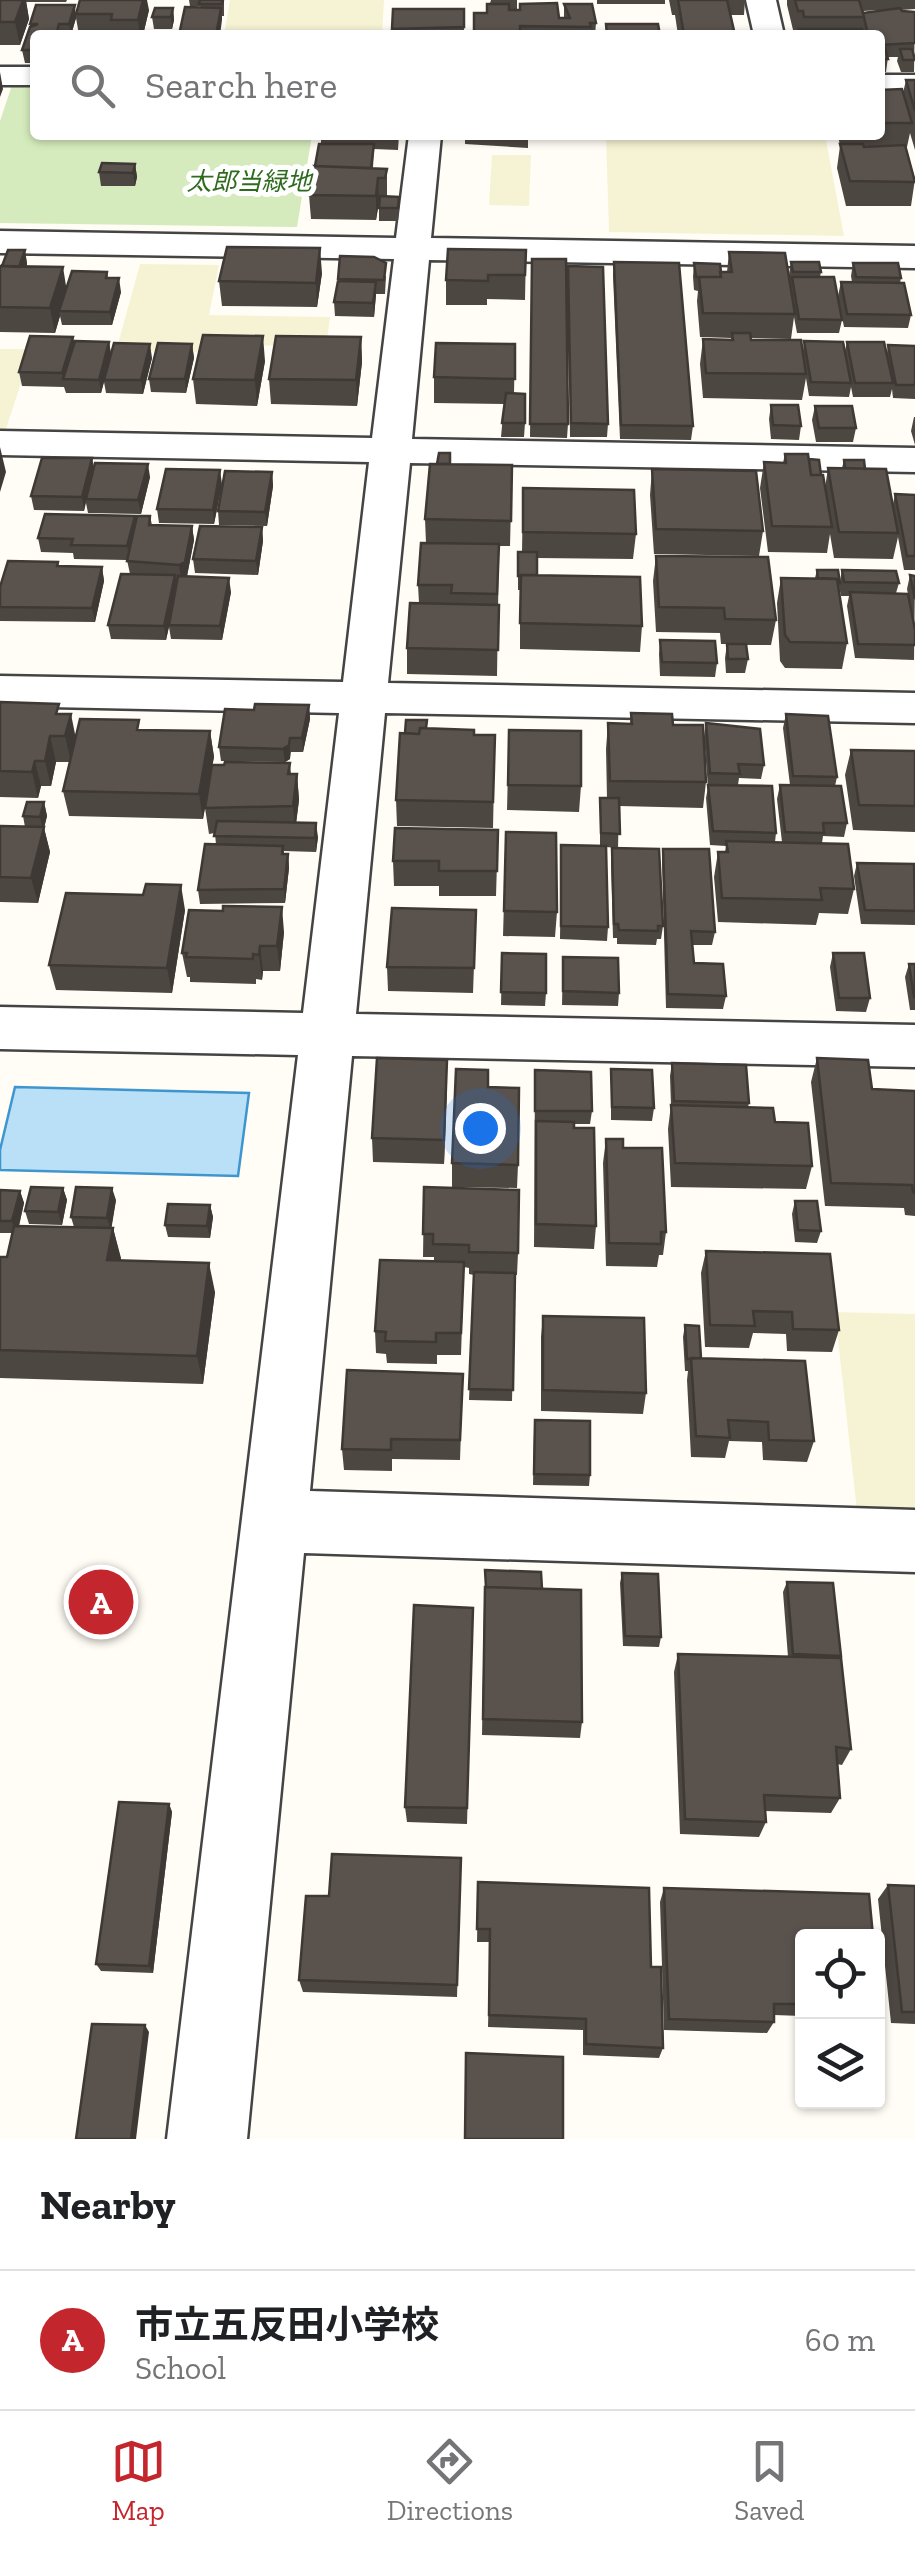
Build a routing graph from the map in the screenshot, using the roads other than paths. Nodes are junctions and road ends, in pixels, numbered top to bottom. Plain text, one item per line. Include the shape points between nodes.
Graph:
1 (761, 0) edge
2 (768, 30) edge
3 (0, 76) edge
4 (30, 76) edge
5 (885, 85) edge
6 (915, 85) edge
7 (424, 140) edge
8 (0, 242) edge
9 (414, 249) junction
10 (915, 257) edge
11 (0, 442) edge
12 (392, 449) junction
13 (915, 460) edge
14 (0, 691) edge
15 (364, 699) junction
16 (915, 708) edge
17 (0, 1028) edge
18 (328, 1036) junction
19 (915, 1046) edge
20 (274, 1521) junction
21 (915, 1540) edge
22 (207, 2139) edge

1 - 2 street
3 - 4 street
5 - 6 street
7 - 9 street
8 - 9 street
9 - 10 street
9 - 12 street
11 - 12 street
12 - 13 street
12 - 15 street
14 - 15 street
15 - 16 street
15 - 18 street
17 - 18 street
18 - 19 street
18 - 20 street
20 - 21 street
20 - 22 street

